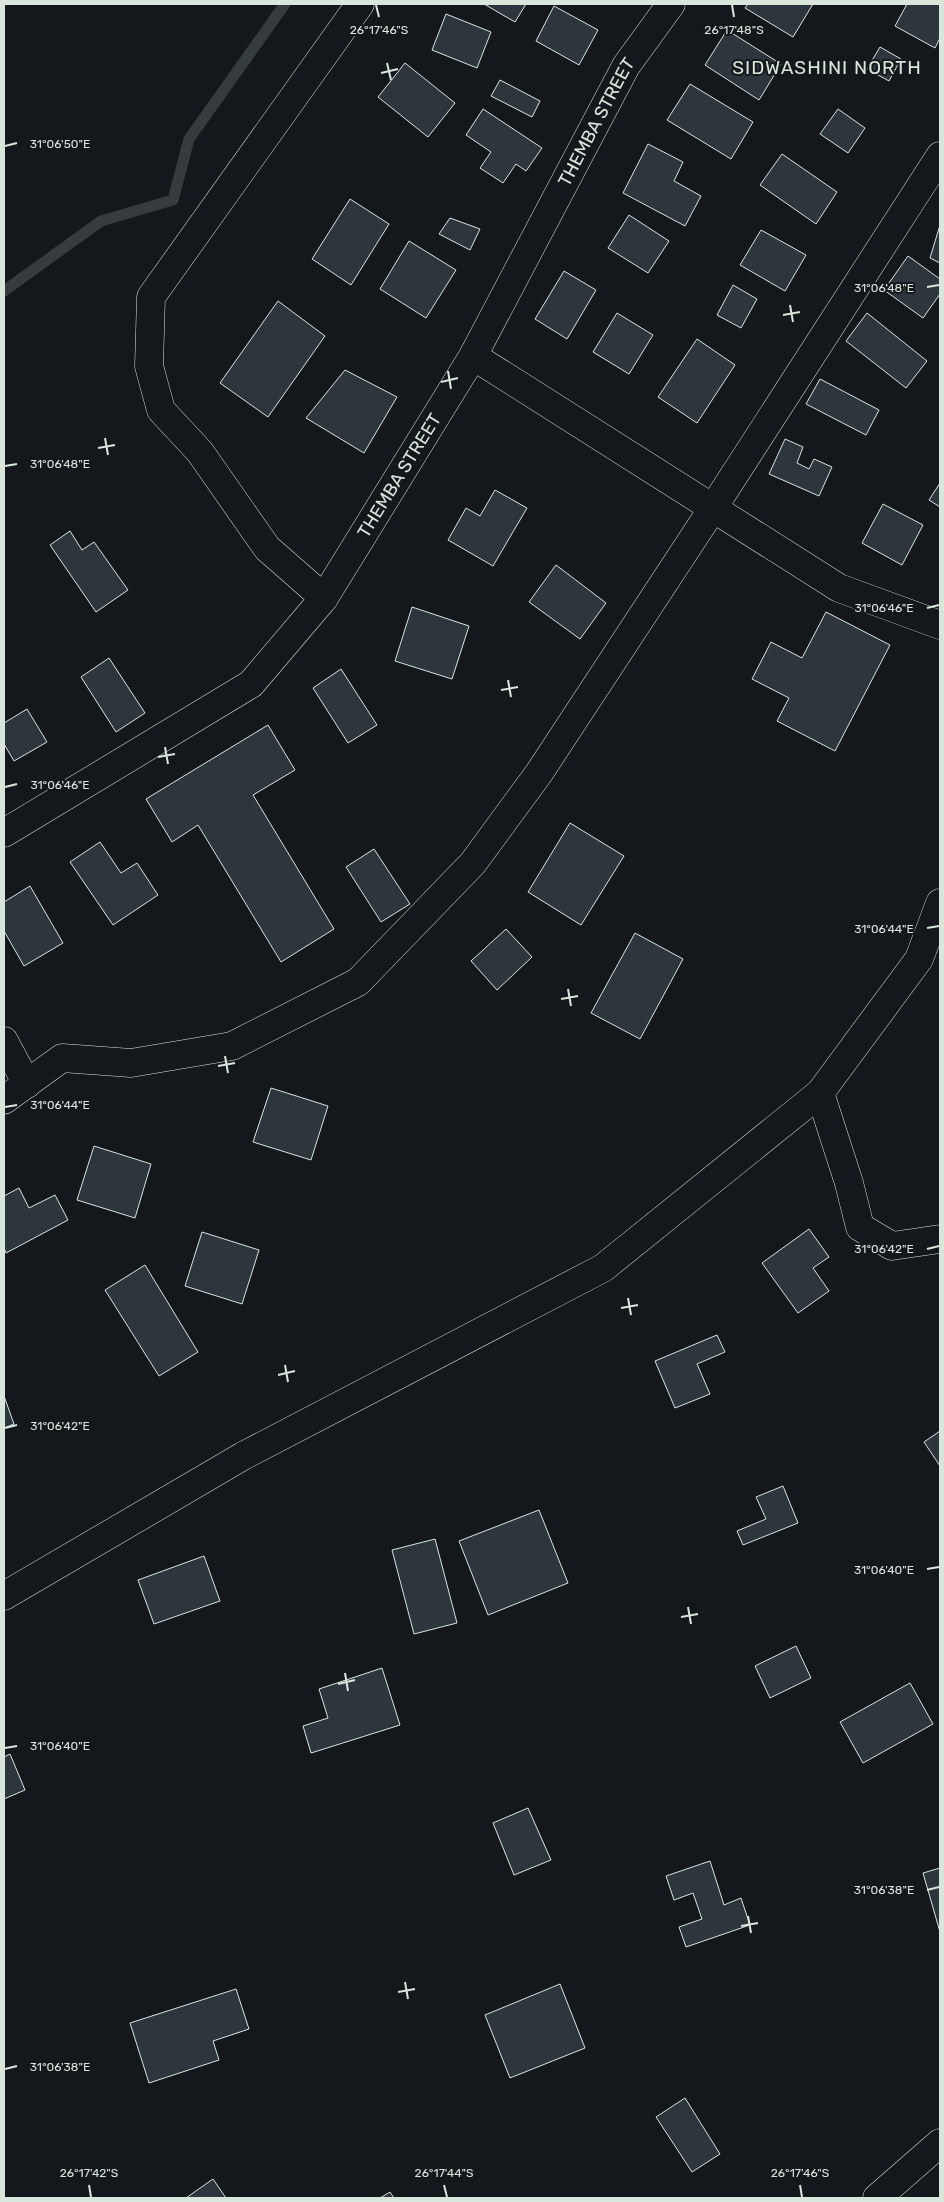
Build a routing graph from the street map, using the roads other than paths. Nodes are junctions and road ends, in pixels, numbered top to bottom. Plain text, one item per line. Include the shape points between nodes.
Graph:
1 (360, 4) edge
2 (671, 4) edge
3 (940, 156) edge
4 (473, 356) junction
5 (713, 508) junction
6 (324, 598) junction
7 (940, 625) edge
8 (4, 833) edge
9 (940, 903) edge
10 (4, 1041) edge
11 (26, 1084) junction
12 (820, 1093) junction
13 (4, 1100) edge
14 (940, 1239) edge
15 (4, 1596) edge
16 (940, 2143) edge
17 (878, 2198) edge

1 - 6 street via 151,297 150,366 161,410 200,452 267,548
2 - 4 street, THEMBA STREET via 626,66
3 - 5 street
4 - 5 street
4 - 6 street, THEMBA STREET
5 - 7 street via 839,588
5 - 11 street via 539,773 473,863 358,982 232,1046 131,1063 62,1058
6 - 8 street, THEMBA STREET via 251,684
9 - 12 street via 919,959
10 - 11 street
11 - 13 street
12 - 14 street via 860,1227 892,1246
12 - 15 street via 603,1268 244,1456
16 - 17 street

